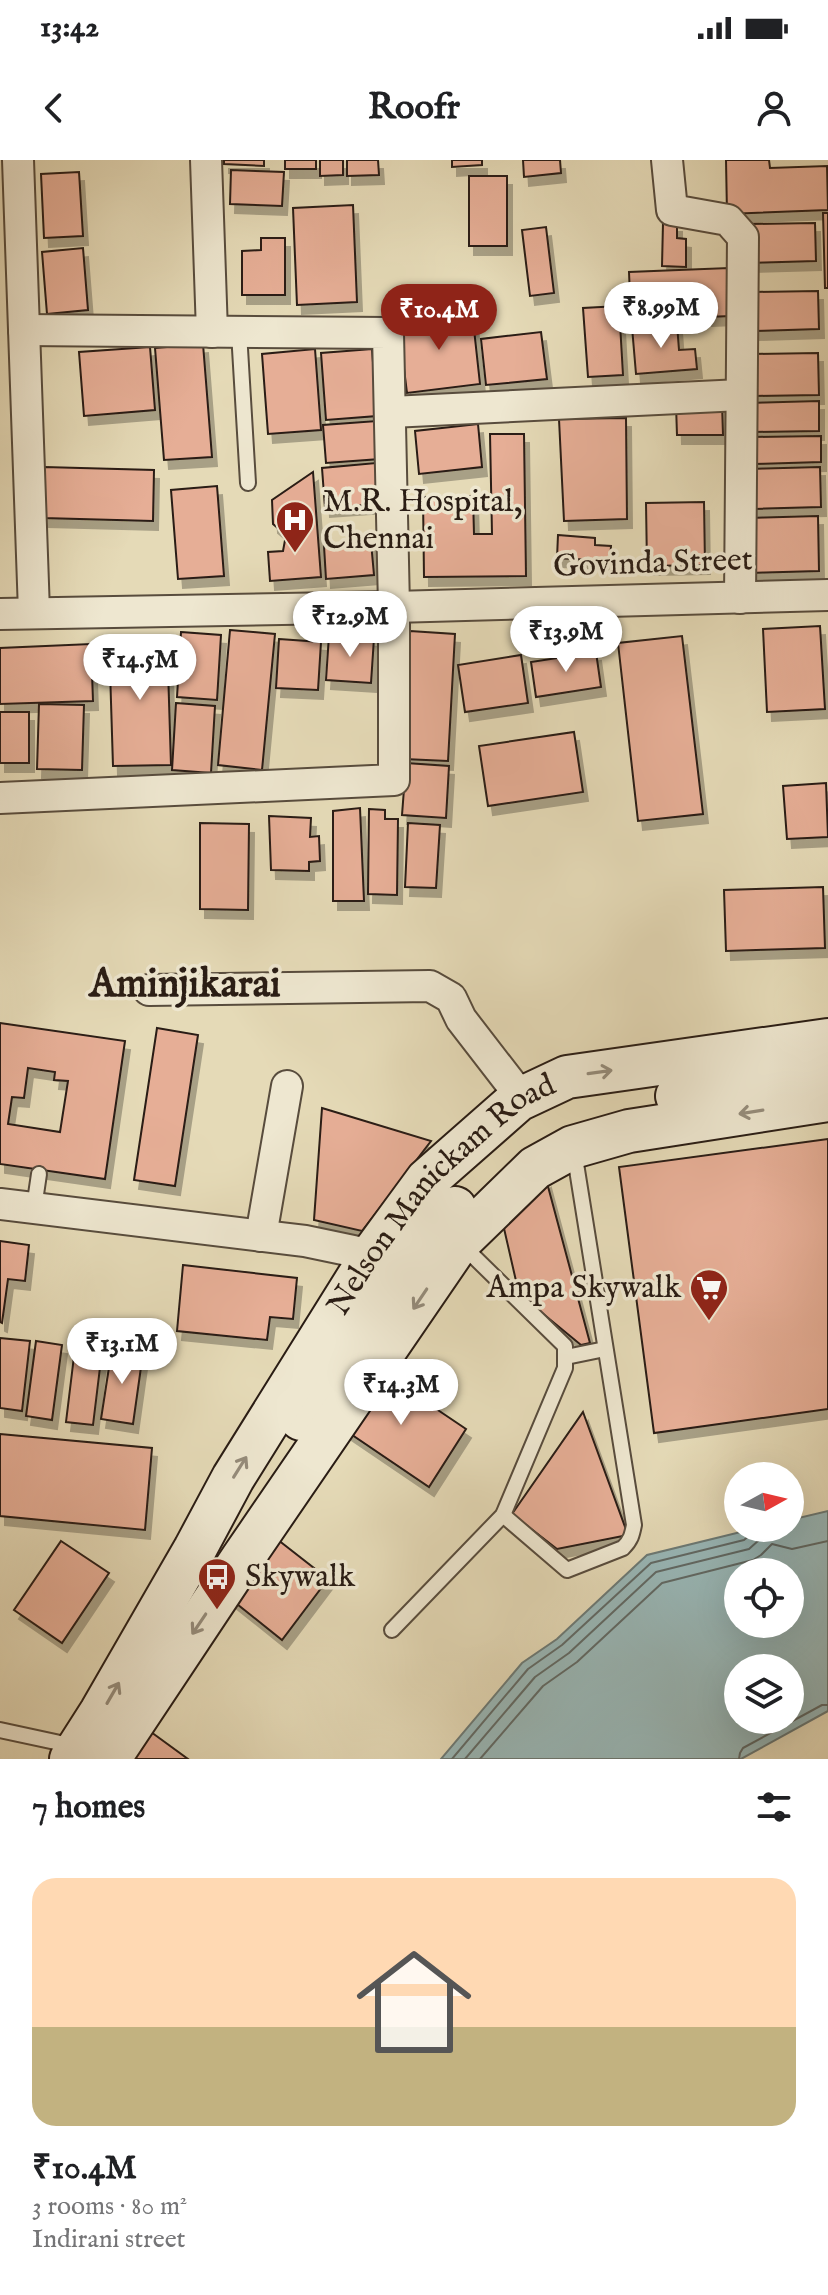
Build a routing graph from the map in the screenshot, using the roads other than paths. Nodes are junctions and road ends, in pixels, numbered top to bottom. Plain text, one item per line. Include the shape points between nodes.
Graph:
1 (18, 160) edge
2 (206, 160) edge
3 (667, 160) edge
4 (24, 330) junction
5 (225, 332) junction
6 (741, 395) junction
7 (391, 412) junction
8 (248, 483) dead end
9 (828, 595) edge
10 (740, 598) junction
11 (394, 607) junction
12 (34, 612) junction
13 (0, 614) edge
14 (0, 798) edge
15 (149, 990) dead end
16 (828, 1040) edge
17 (828, 1068) edge
18 (287, 1086) dead end
19 (522, 1098) junction
20 (828, 1100) edge
21 (573, 1147) junction
22 (39, 1174) dead end
23 (0, 1204) edge
24 (34, 1208) junction
25 (261, 1236) junction
26 (459, 1242) junction
27 (372, 1255) junction
28 (605, 1349) junction
29 (566, 1357) junction
30 (503, 1515) junction
31 (242, 1559) junction
32 (392, 1630) dead end
33 (0, 1730) edge
34 (86, 1755) edge

1 - 4 street
2 - 5 street
3 - 6 street via 672,210 728,220 743,237
4 - 5 street
4 - 12 street
5 - 7 street via 388,333
5 - 8 lane
6 - 7 street
6 - 10 street
7 - 11 street
9 - 10 street, Govinda Street
10 - 11 street, Govinda Street
11 - 12 street, Govinda Street
11 - 14 street via 394,780
12 - 13 street, Govinda Street
15 - 19 street via 430,986 451,998 461,1019
19 -> 16 main road, Nelson Manickam Road via 567,1077
17 - 31 main road via 692,1092 567,1126 480,1179 410,1259 297,1426 260,1488
18 - 25 street
19 - 27 main road, Nelson Manickam Road via 427,1180
20 -> 21 main road, Nelson Manickam Road via 629,1131
21 - 26 main road, Nelson Manickam Road via 535,1168
21 - 28 lane
22 - 24 lane
23 - 24 street
24 - 25 street
25 - 27 street
26 - 29 lane via 565,1346
26 -> 31 main road, Nelson Manickam Road
34 -> 27 main road, Nelson Manickam Road via 101,1712 233,1478
28 - 29 lane
28 - 30 lane via 634,1525 630,1541 567,1570
29 - 30 lane
30 - 32 lane
31 -> 34 main road, Nelson Manickam Road
33 - 34 lane

